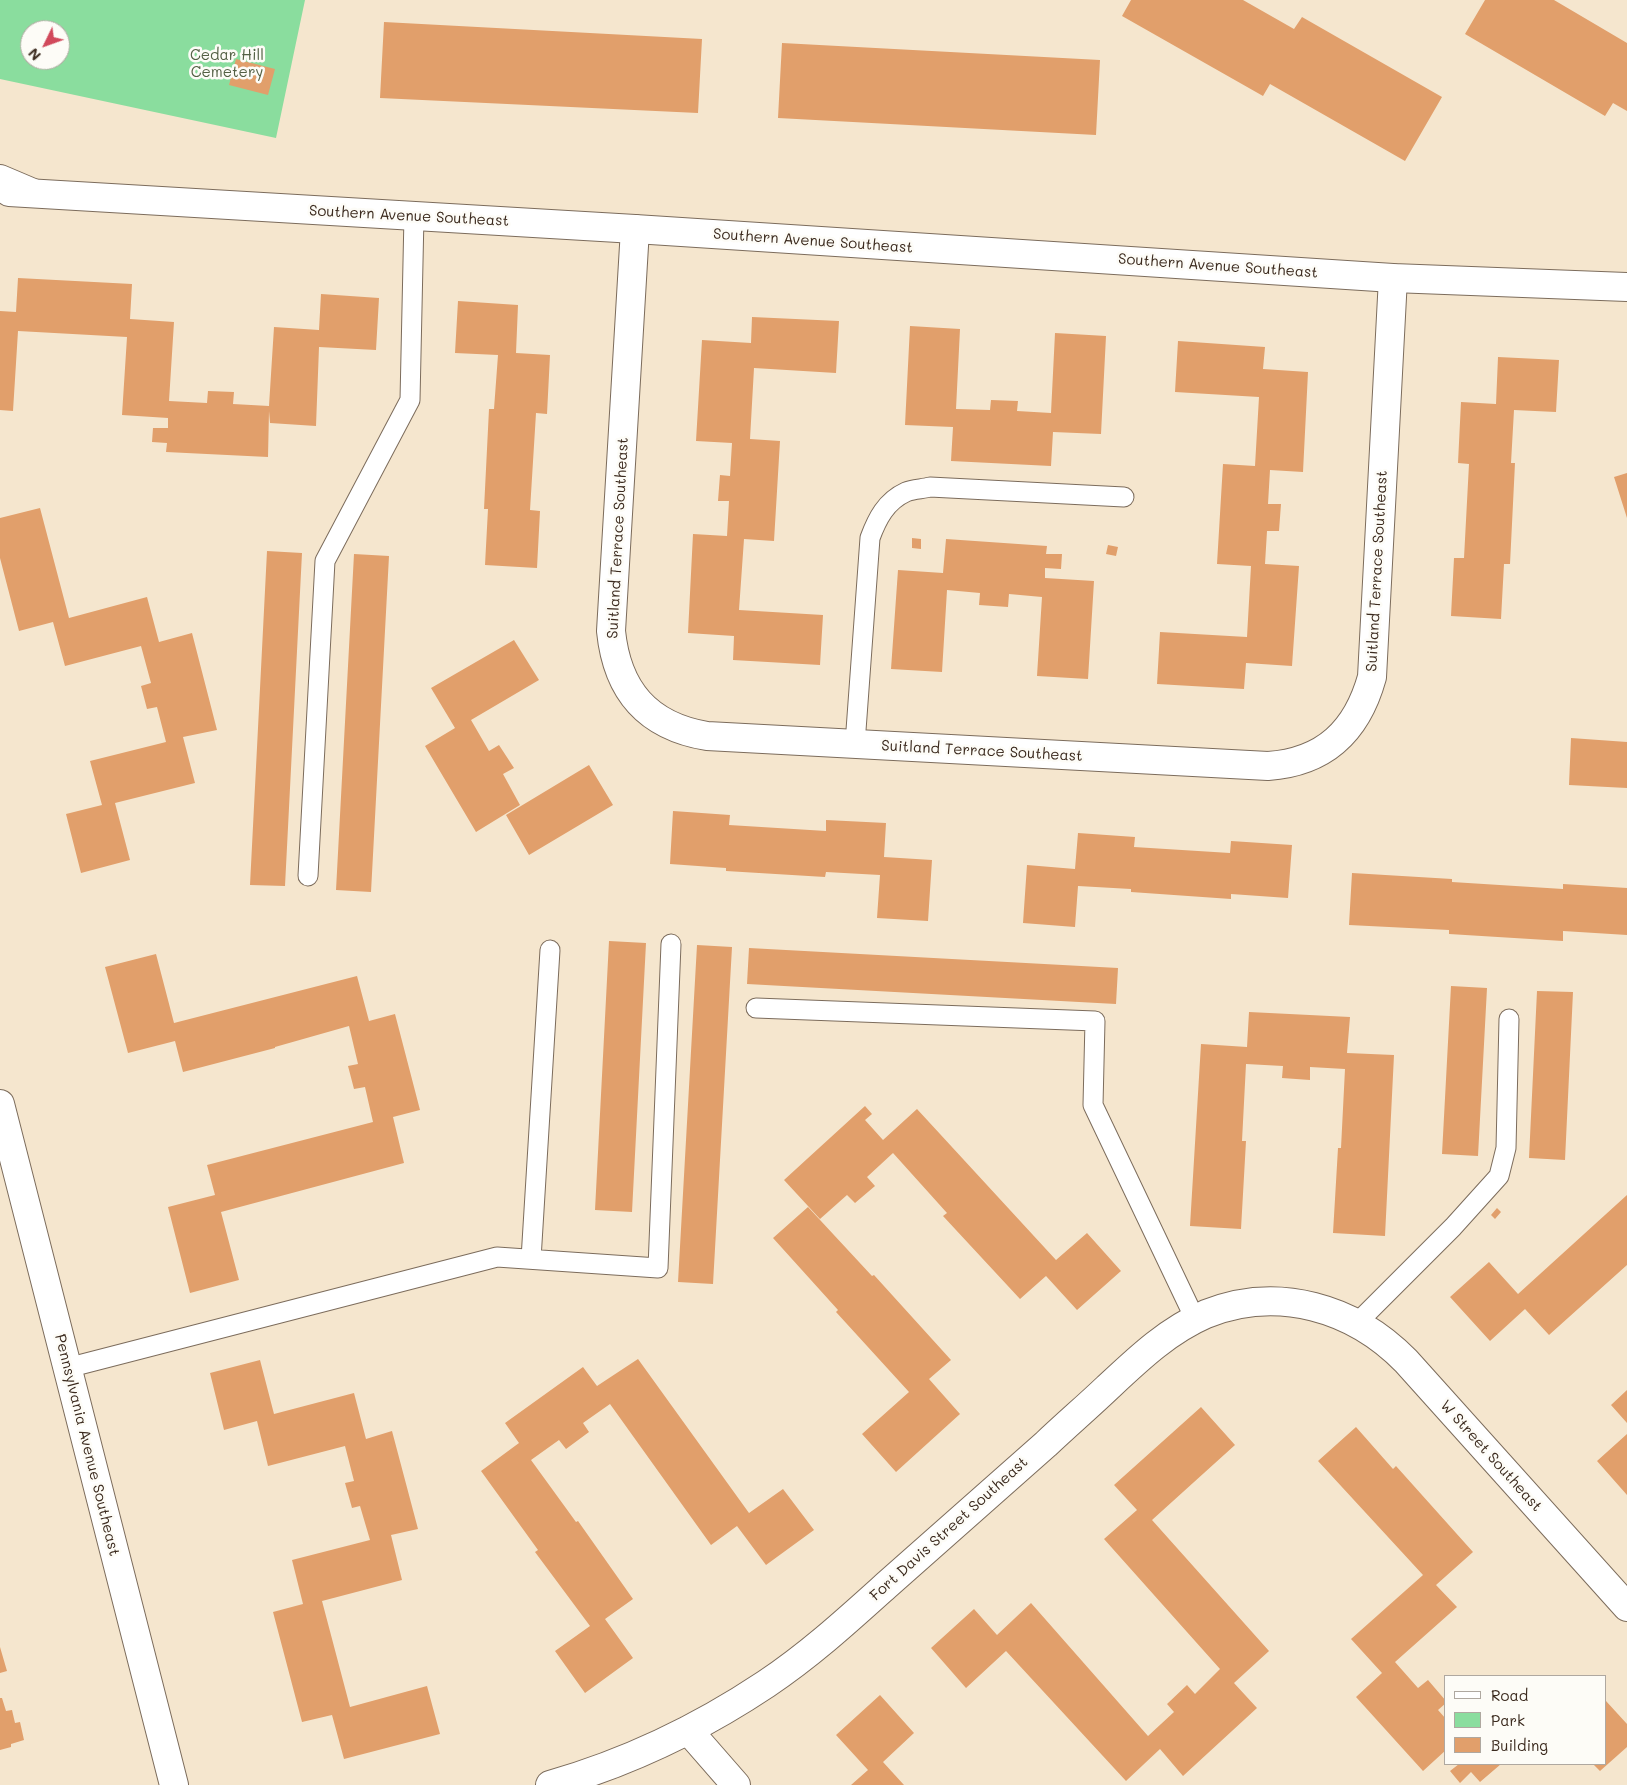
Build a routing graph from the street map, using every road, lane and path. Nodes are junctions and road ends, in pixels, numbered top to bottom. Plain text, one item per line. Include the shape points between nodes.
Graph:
1 (0, 179) edge
2 (0, 192) edge
3 (33, 193) junction
4 (414, 216) junction
5 (635, 229) junction
6 (1392, 278) junction
7 (1627, 287) edge
8 (1124, 497) dead end
9 (855, 744) junction
10 (308, 876) dead end
11 (670, 944) dead end
12 (550, 950) dead end
13 (756, 1008) dead end
14 (1509, 1019) dead end
15 (0, 1104) edge
16 (531, 1260) junction
17 (1195, 1320) junction
18 (1351, 1320) junction
19 (67, 1368) junction
20 (1627, 1607) edge
21 (688, 1730) junction
22 (174, 1785) edge
23 (550, 1785) edge
24 (736, 1785) edge

1 - 3 main road
2 - 3 main road, Southern Avenue Southeast
3 - 4 main road, Southern Avenue Southeast
4 - 5 main road, Southern Avenue Southeast
4 - 10 lane via 410,400 324,561
5 - 6 main road, Southern Avenue Southeast
5 - 9 main road, Suitland Terrace Southeast via 611,631 618,670 641,704 680,730 707,736
6 - 7 main road, Southern Avenue Southeast
6 - 9 main road, Suitland Terrace Southeast via 1372,677 1359,712 1336,740 1311,756 1268,766
8 - 9 lane via 930,487 908,491 892,501 877,519 870,538
11 - 16 lane via 658,1268
12 - 16 lane
13 - 17 lane via 1095,1022 1093,1105
14 - 18 lane via 1506,1148 1499,1176 1453,1226
15 - 19 main road, Pennsylvania Avenue Southeast
16 - 19 lane via 497,1257
17 - 18 main road, Fort Davis Street Southeast via 1231,1307 1268,1302 1314,1306
17 - 21 main road, Fort Davis Street Southeast via 1154,1345 819,1645 768,1683
18 - 20 main road, W Street Southeast via 1383,1340 1406,1361
19 - 22 main road, Pennsylvania Avenue Southeast
21 - 23 main road, Fort Davis Street Southeast via 606,1767
21 - 24 main road

